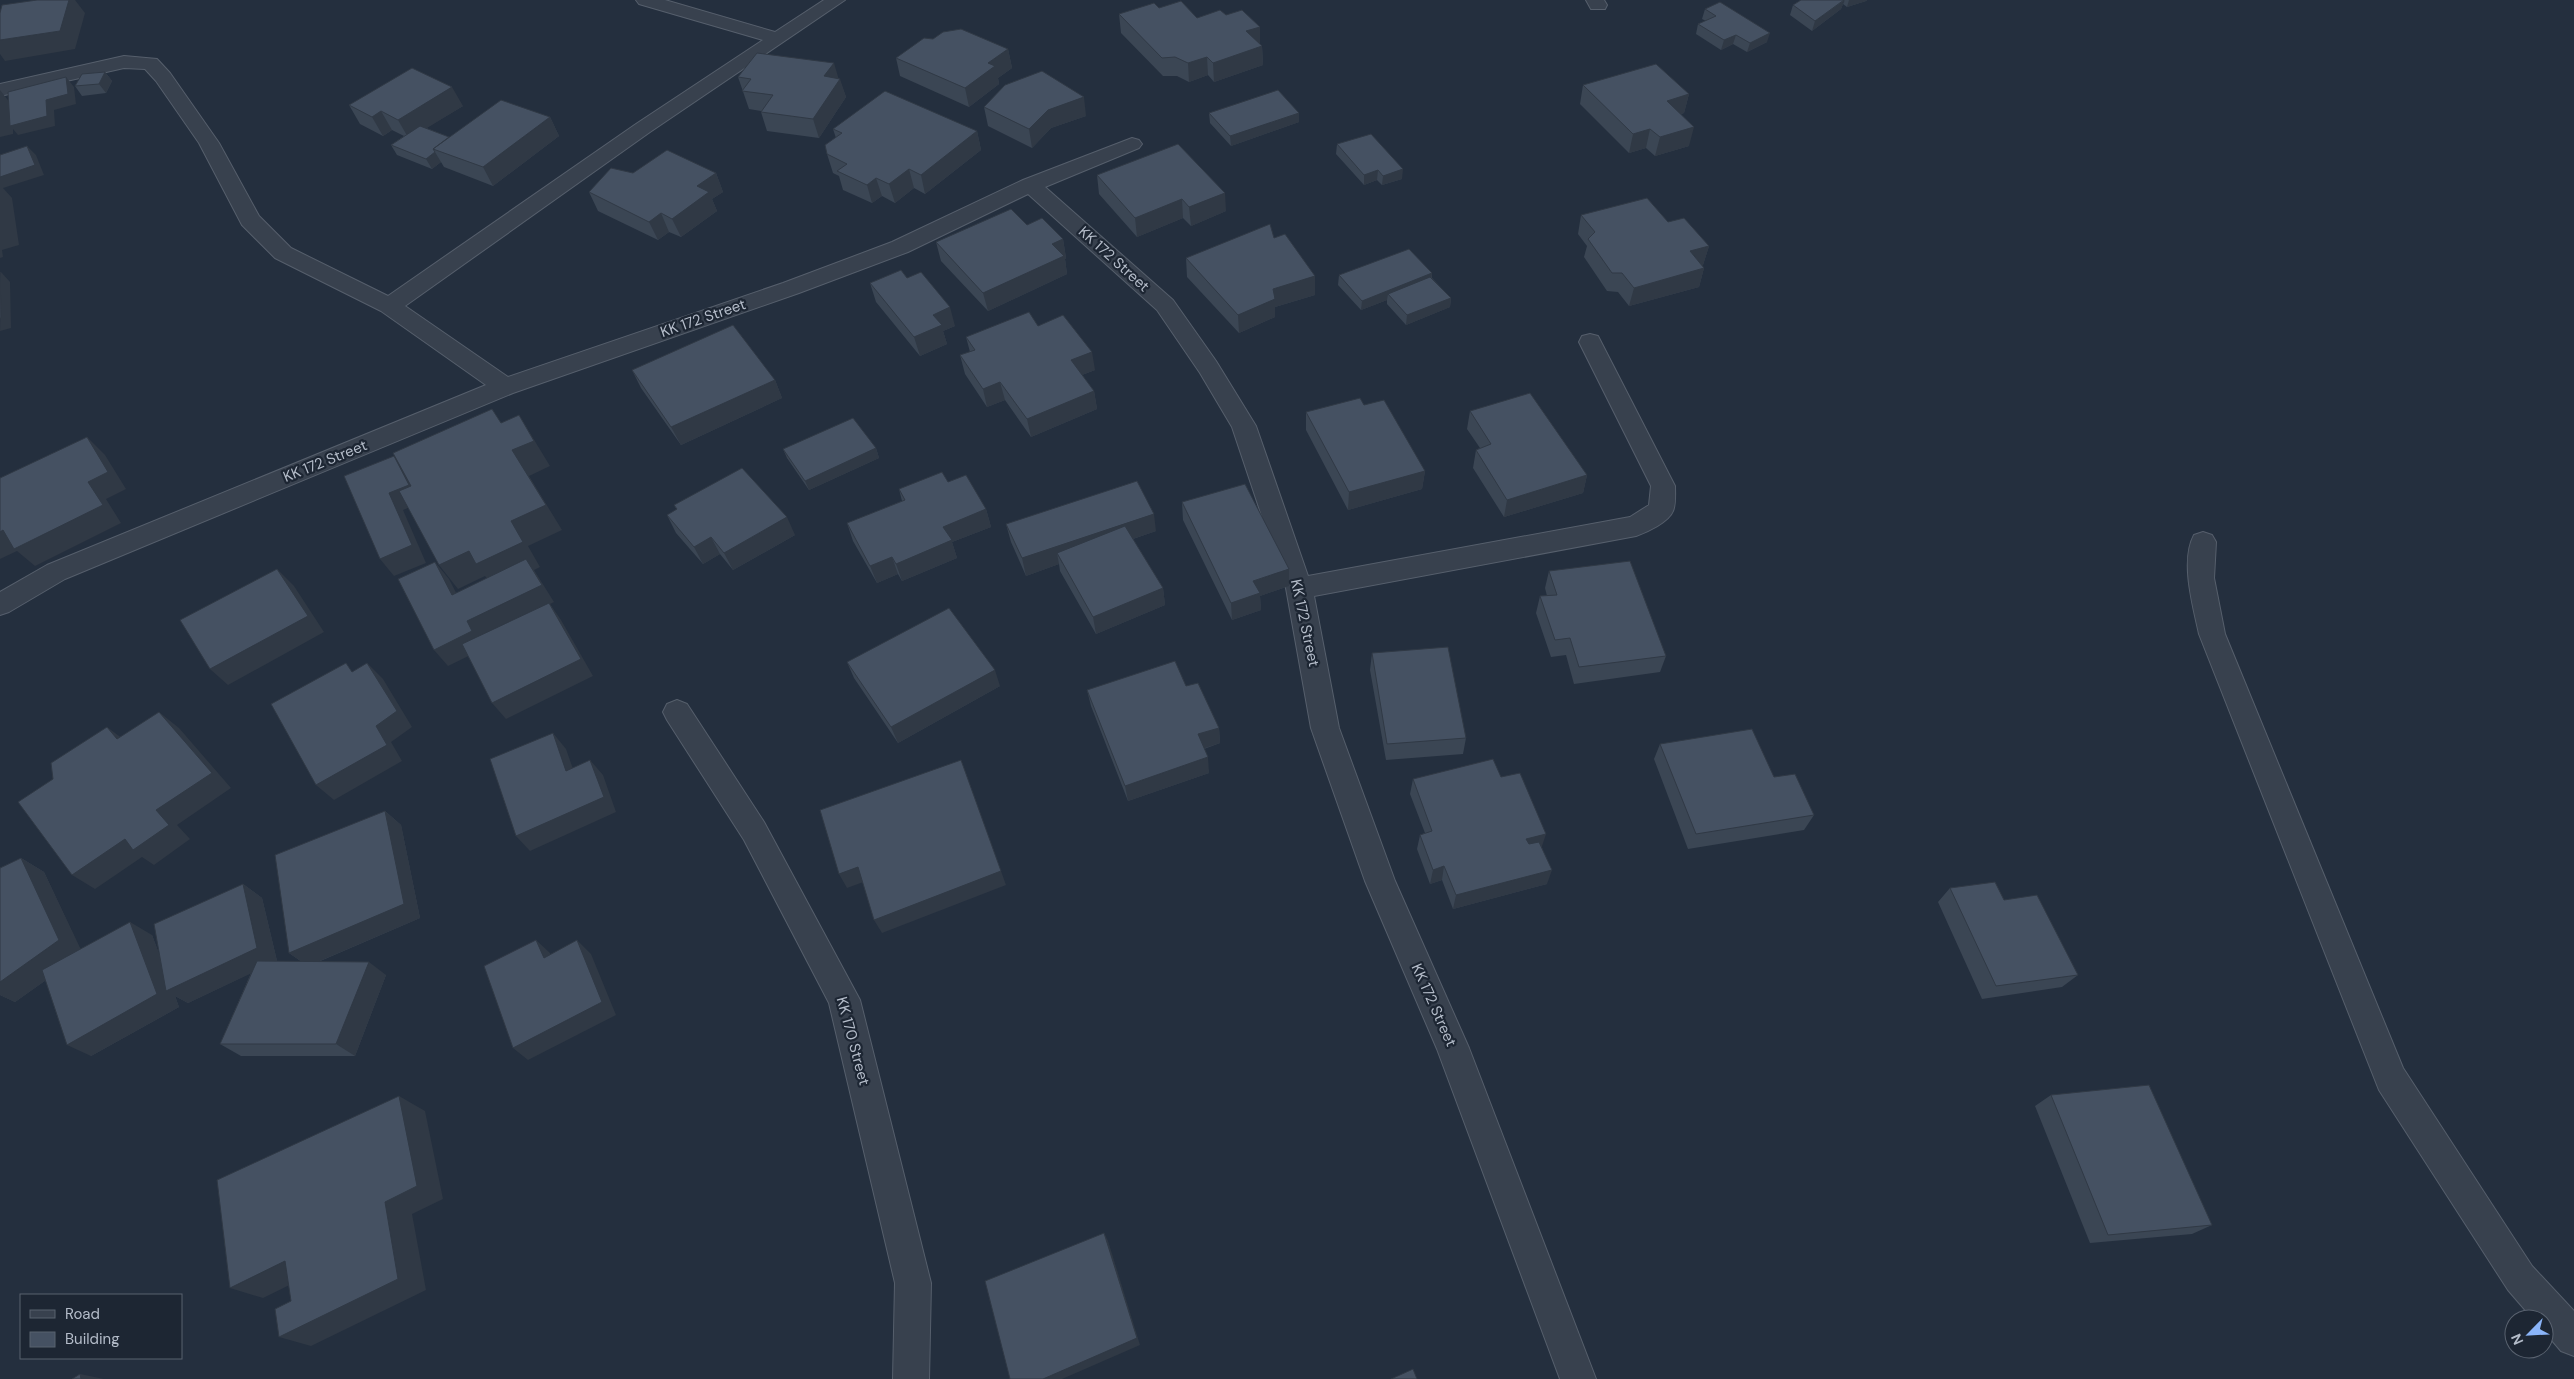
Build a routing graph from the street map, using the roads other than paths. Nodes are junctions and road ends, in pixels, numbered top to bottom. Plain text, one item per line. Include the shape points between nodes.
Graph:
1 (645, 0) edge
2 (836, 0) edge
3 (775, 38) junction
4 (0, 90) edge
5 (1132, 144) dead end
6 (1030, 185) junction
7 (390, 306) junction
8 (1590, 342) dead end
9 (505, 387) junction
10 (2203, 542) dead end
11 (1300, 588) junction
12 (0, 605) edge
13 (677, 712) dead end
14 (2574, 1338) edge
15 (911, 1379) edge
16 (1578, 1379) edge

1 - 3 street
2 - 3 street
3 - 7 street
4 - 7 street via 124,62 150,63 209,142 250,220 283,253
5 - 6 street
6 - 9 street, KK 172 Street via 900,247
6 - 11 street, KK 172 Street via 1165,304 1208,367 1244,426
7 - 9 street
8 - 11 street via 1663,486 1661,510 1636,526
9 - 12 street, KK 172 Street via 56,572
10 - 14 street via 2201,578 2212,634 2391,1079 2520,1278
11 - 16 street, KK 172 Street via 1325,728 1380,881 1453,1048
13 - 15 street, KK 170 Street via 754,831 844,1000 913,1283

